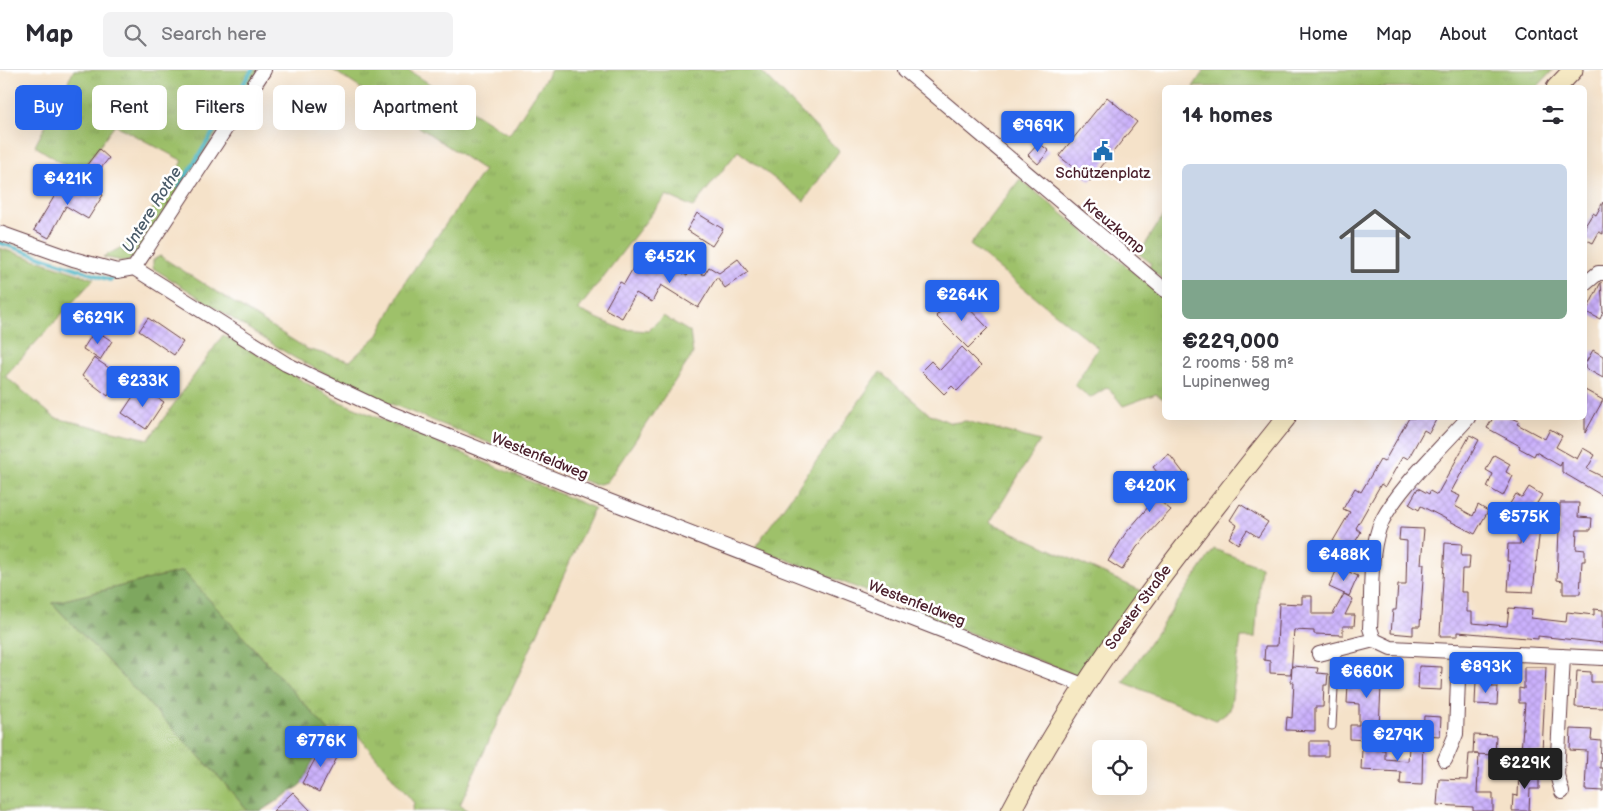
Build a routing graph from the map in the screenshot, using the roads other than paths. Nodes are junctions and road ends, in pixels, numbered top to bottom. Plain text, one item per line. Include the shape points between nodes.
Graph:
1 (264, 70) edge
2 (905, 70) edge
3 (1573, 70) edge
4 (1559, 85) edge
5 (0, 233) edge
6 (134, 268) junction
7 (1601, 273) edge
8 (1587, 283) edge
9 (1162, 287) edge
10 (1284, 420) edge
11 (1466, 420) edge
12 (1374, 640) junction
13 (1336, 649) junction
14 (1459, 651) junction
15 (1319, 654) dead end
16 (1563, 656) junction
17 (1603, 658) edge
18 (1083, 686) junction
19 (1332, 726) dead end
20 (1445, 760) dead end
21 (1562, 792) dead end
22 (1011, 811) edge

1 - 6 street
2 - 9 street, Kreuzkamp
3 - 4 main road
5 - 6 street via 117,271
6 - 18 street, Westenfeldweg via 286,364 385,411
7 - 8 street
10 - 18 main road, Soester Straße via 1179,551
11 - 12 street via 1392,503 1379,528 1374,550 1370,628
12 - 13 street
12 - 14 street via 1391,648
13 - 15 street
13 - 19 lane
14 - 16 street
14 - 20 street via 1456,734
16 - 17 street
16 - 21 street via 1557,775
18 - 22 main road, Soester Straße via 1042,752

